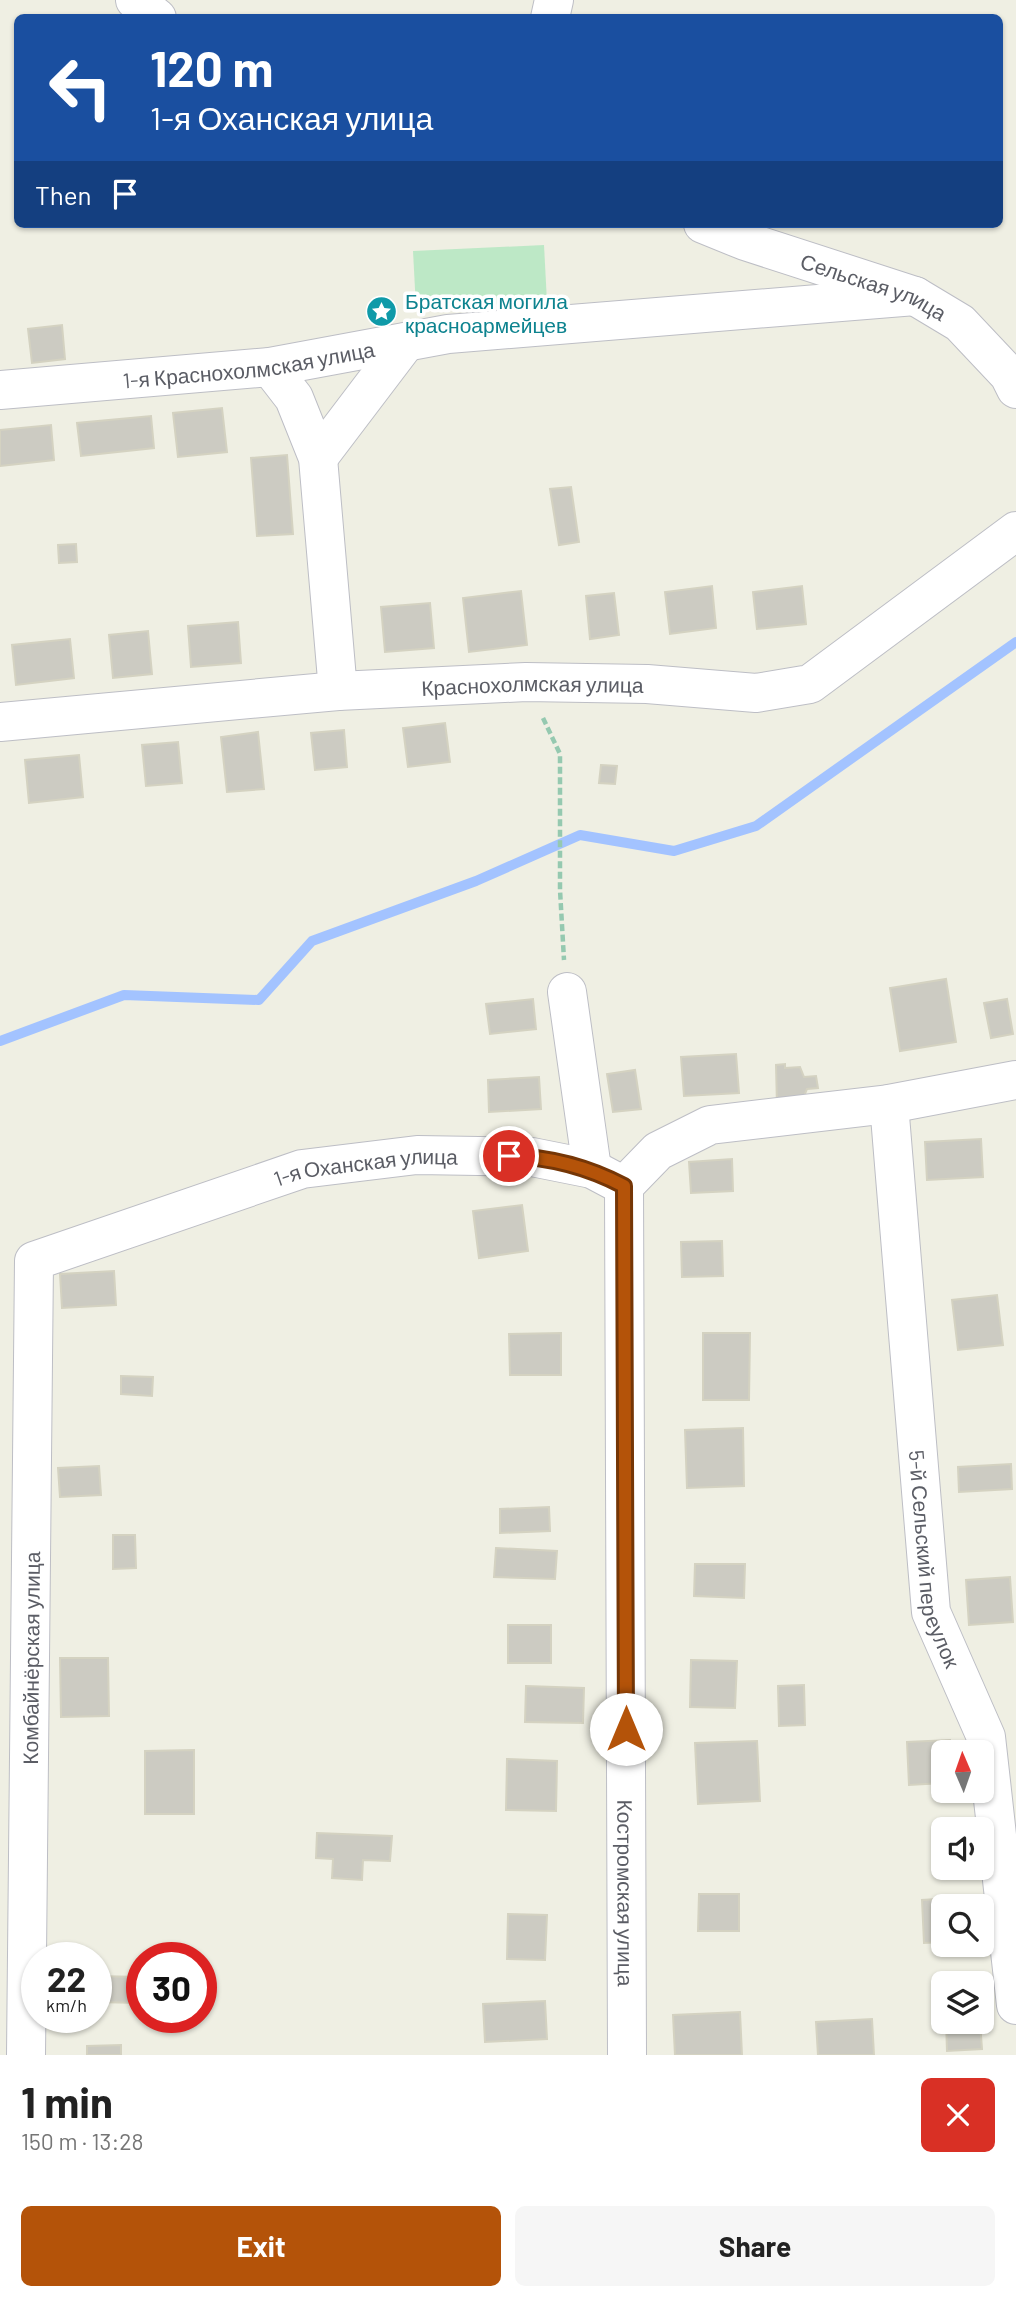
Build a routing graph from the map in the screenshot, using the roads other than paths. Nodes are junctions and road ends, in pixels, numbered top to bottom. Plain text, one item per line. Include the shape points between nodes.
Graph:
1 (135, 0) edge
2 (152, 14) edge
3 (713, 228) edge
4 (915, 296) junction
5 (406, 342) junction
6 (270, 367) junction
7 (1016, 389) edge
8 (0, 390) edge
9 (318, 458) junction
10 (1016, 531) edge
11 (338, 691) junction
12 (0, 722) edge
13 (566, 992) road end
14 (1016, 1080) edge
15 (889, 1104) junction
16 (608, 1177) junction
17 (34, 1261) joint
18 (1016, 2005) edge
19 (26, 2055) edge
20 (627, 2055) edge

1 - 2 street
3 - 4 street, Сельская улица
4 - 5 street, 1-я Краснохолмская улица via 448,334
4 - 7 street, Сельская улица via 960,323 1009,375
5 - 6 street, 1-я Краснохолмская улица
5 - 9 street
6 - 8 street, 1-я Краснохолмская улица
6 - 9 street via 293,398
9 - 11 street
10 - 11 street, Краснохолмская улица via 810,684 756,693 648,684 526,682
11 - 12 street, Краснохолмская улица
13 - 16 street, Костромская улица
14 - 15 street
15 - 16 street via 710,1125
15 - 18 street, 5-й Сельский переулок via 931,1612 986,1737
16 - 17 street, 1-я Оханская улица via 532,1157 417,1155 302,1169
16 - 20 street, Костромская улица
17 - 19 street, Комбайнёрская улица

